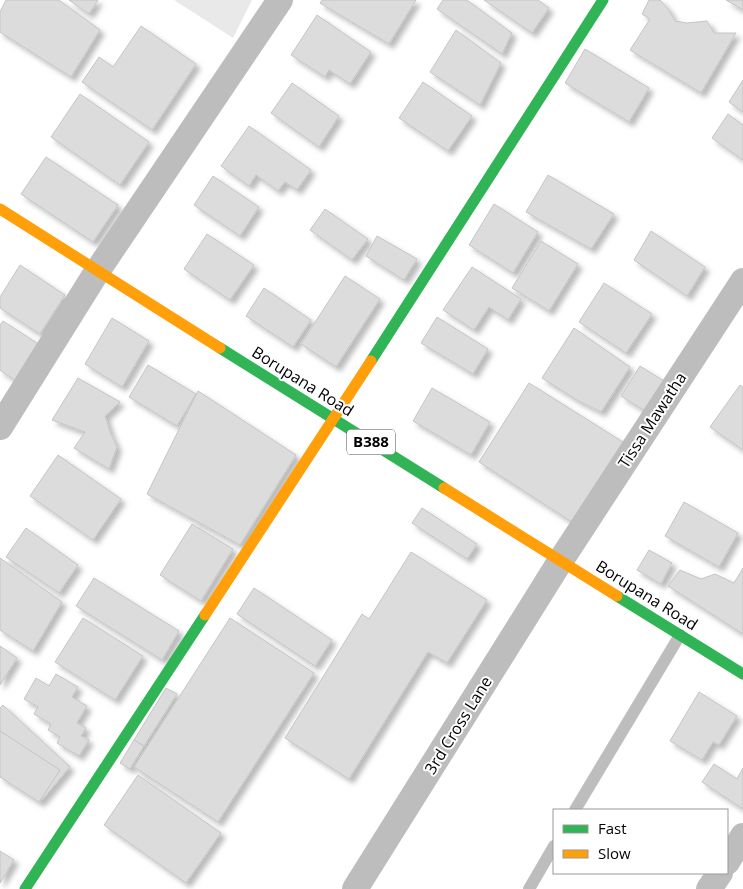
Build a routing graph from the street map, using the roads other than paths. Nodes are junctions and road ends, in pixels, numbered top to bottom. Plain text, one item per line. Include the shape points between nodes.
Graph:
1 (280, 0) edge
2 (603, 0) edge
3 (0, 209) edge
4 (98, 270) junction
5 (743, 281) edge
6 (333, 419) junction
7 (0, 428) edge
8 (561, 560) junction
9 (680, 634) junction
10 (743, 674) edge
11 (576, 809) edge
12 (743, 836) edge
13 (553, 848) edge
14 (728, 860) edge
15 (719, 874) edge
16 (26, 889) edge
17 (355, 889) edge
18 (529, 889) edge
19 (709, 889) edge

1 - 4 street
2 - 6 street
3 - 4 street, Borupana Road / B388
4 - 6 street, Borupana Road / B388
4 - 7 street
5 - 8 street, Tissa Mawatha
6 - 8 street, Borupana Road / B388
6 - 16 street
8 - 9 street, Borupana Road / B388
8 - 17 street, 3rd Cross Lane
9 - 10 street, Borupana Road / B388
9 - 11 lane
12 - 14 street
13 - 18 lane
15 - 19 street

